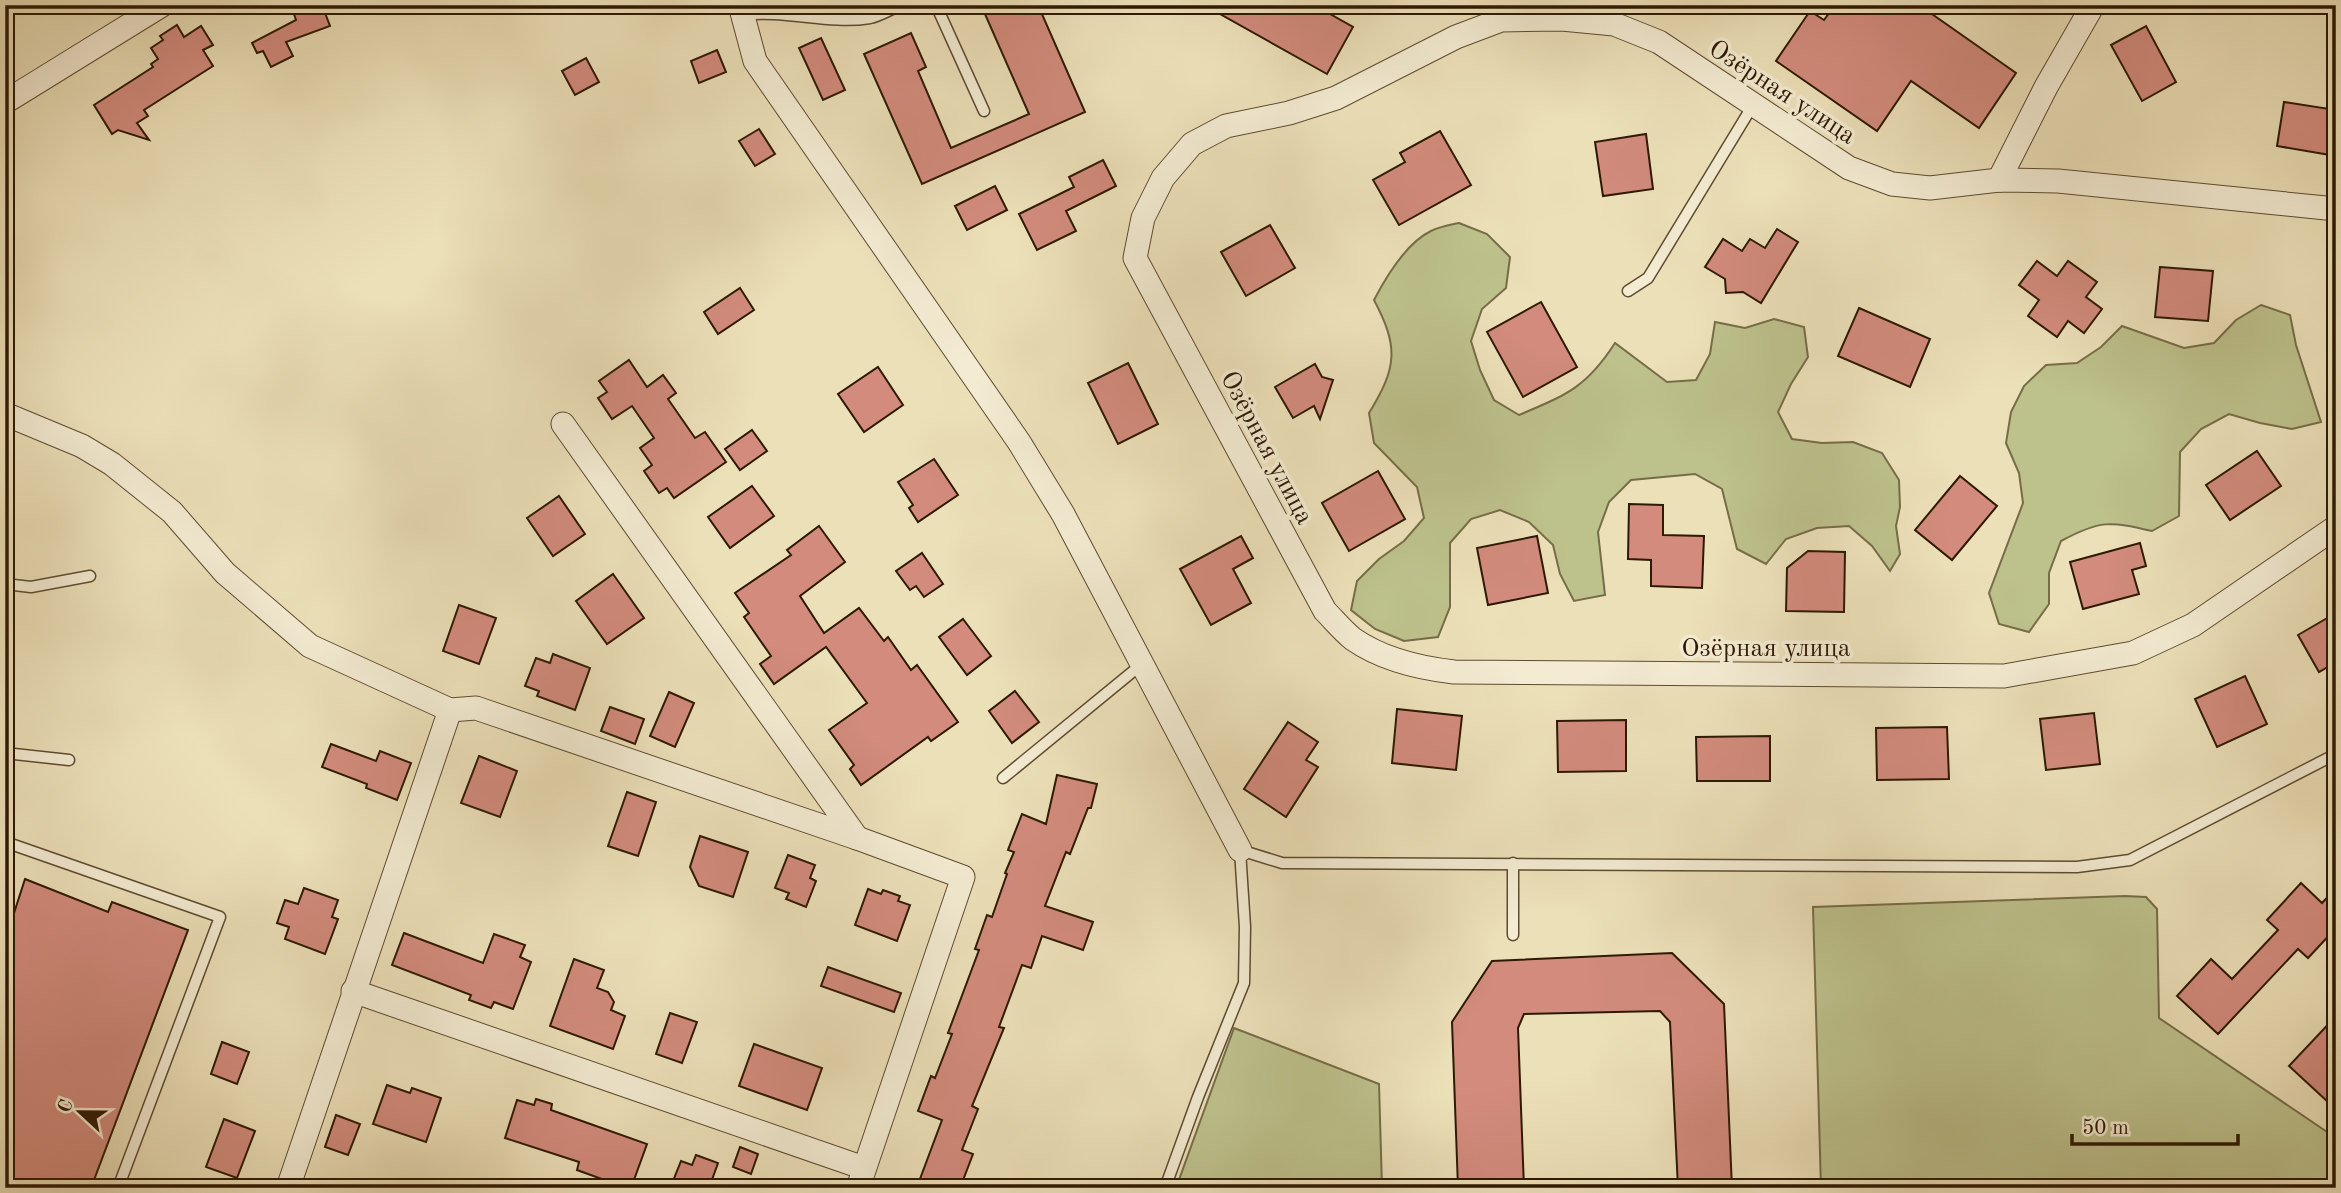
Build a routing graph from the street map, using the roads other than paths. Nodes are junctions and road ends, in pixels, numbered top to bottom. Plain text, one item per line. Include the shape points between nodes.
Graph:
1 (162, 5) edge
2 (901, 5) edge
3 (936, 5) edge
4 (2092, 5) edge
5 (741, 10) edge
6 (5, 102) edge
7 (1753, 105) junction
8 (984, 111) dead end
9 (1999, 180) junction
10 (2336, 209) edge
11 (1628, 291) dead end
12 (5, 414) edge
13 (563, 424) dead end
14 (2336, 527) edge
15 (90, 576) dead end
16 (5, 584) edge
17 (1142, 664) junction
18 (450, 710) junction
19 (5, 753) edge
20 (2336, 754) edge
21 (69, 761) dead end
22 (1003, 778) dead end
23 (857, 838) junction
24 (5, 847) edge
25 (1240, 850) junction
26 (1513, 863) junction
27 (1513, 935) dead end
28 (354, 991) junction
29 (861, 1178) edge
30 (118, 1188) edge
31 (288, 1188) edge
32 (1165, 1188) edge

1 - 6 street
2 - 5 lane via 871,18
3 - 8 lane
4 - 9 street
5 - 17 street via 755,61 1019,442 1063,514
7 - 9 street, Озёрная улица via 1849,168 1892,184 1930,188
7 - 11 lane via 1648,278
7 - 14 street, Озёрная улица via 1659,42 1614,24 1501,20 1456,37 1336,98 1226,126 1192,144 1163,178 1143,218 1135,258 1325,611 1353,639 1387,657 1454,672 2004,676 2133,653 2193,625
9 - 10 street, Озёрная улица via 2057,181
12 - 18 street via 82,446 112,464 172,512 225,573 310,646
13 - 23 street
15 - 16 lane via 31,587
17 - 22 lane
17 - 25 street
18 - 23 street via 476,708
18 - 28 street
19 - 21 lane
20 - 26 lane via 2130,860 2063,867
23 - 29 street via 962,877
24 - 30 lane via 8,843 220,917
25 - 26 lane via 1282,863
25 - 32 lane via 1244,983
26 - 27 lane
28 - 29 street
28 - 31 street

